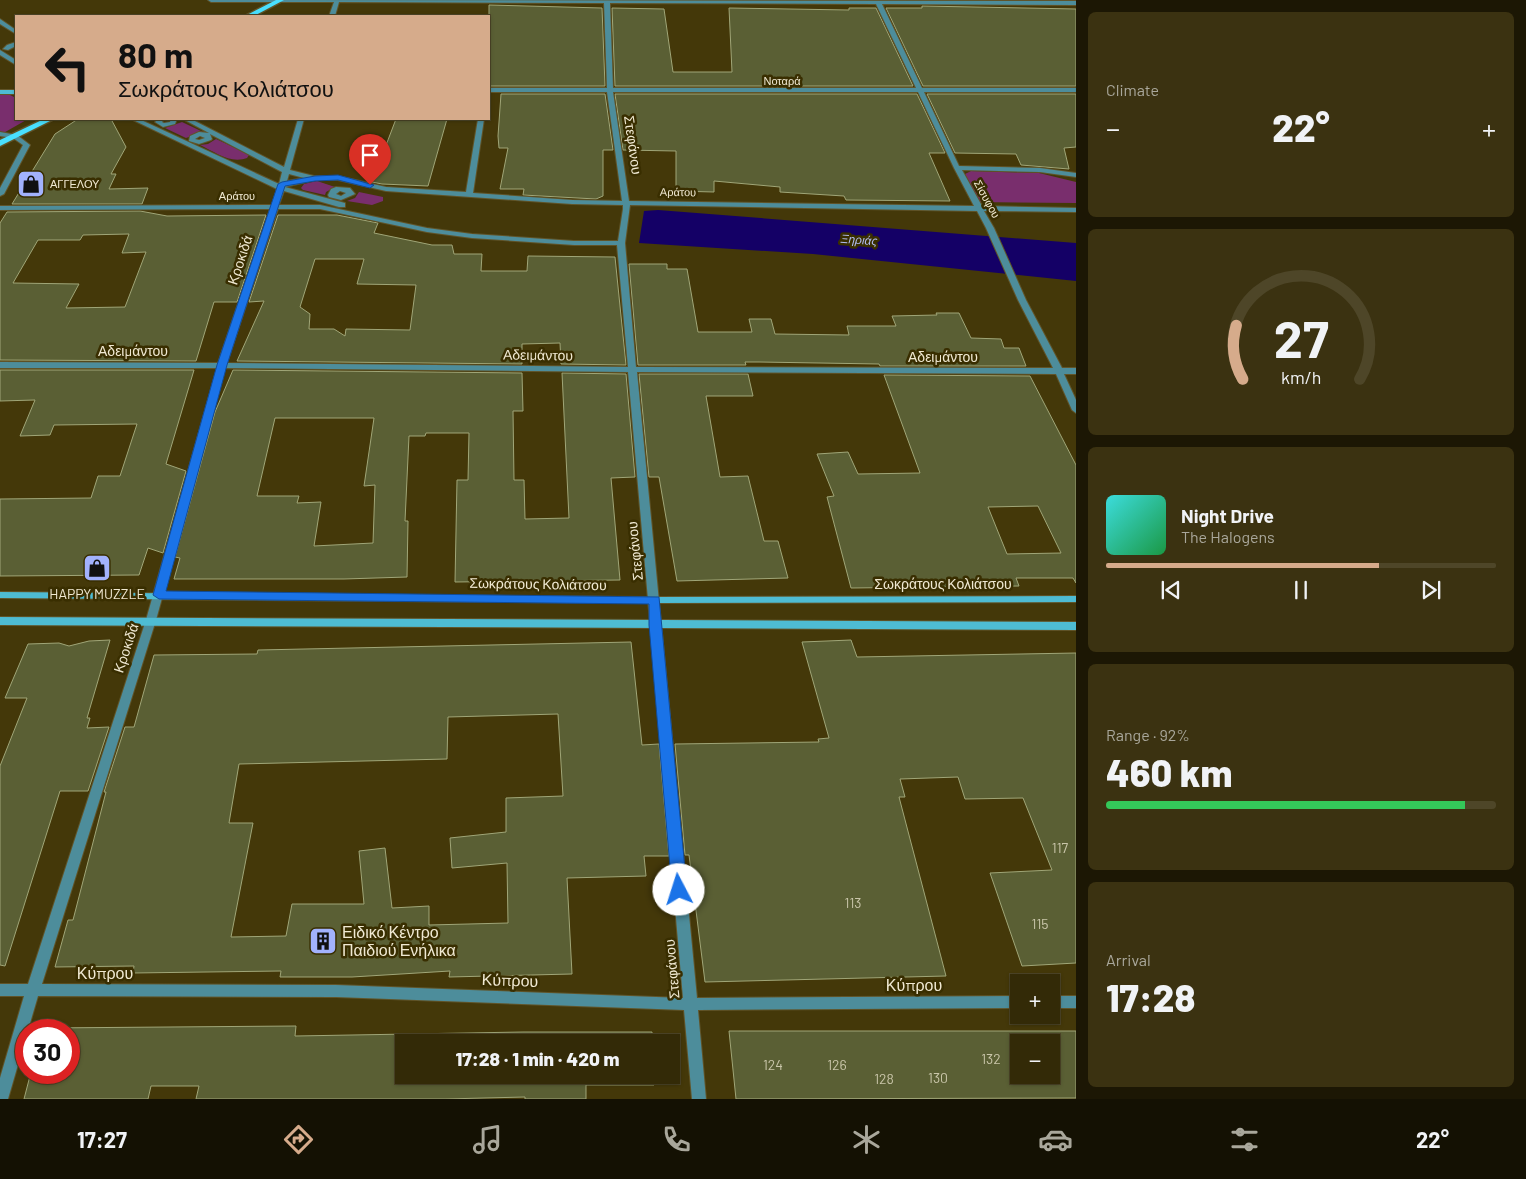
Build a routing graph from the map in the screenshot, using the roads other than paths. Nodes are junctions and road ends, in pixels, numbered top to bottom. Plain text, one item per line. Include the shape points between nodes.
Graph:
1 (210, 0) edge
2 (281, 0) edge
3 (337, 0) edge
4 (607, 1) edge
5 (878, 1) edge
6 (1076, 4) edge
7 (251, 15) edge
8 (332, 15) edge
9 (1, 22) edge
10 (15, 31) edge
11 (15, 44) edge
12 (15, 50) edge
13 (2, 51) edge
14 (15, 61) edge
15 (490, 90) edge
16 (1076, 90) edge
17 (610, 91) junction
18 (920, 91) junction
19 (0, 92) edge
20 (15, 92) edge
21 (48, 120) edge
22 (136, 120) edge
23 (174, 120) edge
24 (188, 120) edge
25 (301, 120) edge
26 (481, 120) edge
27 (160, 121) edge
28 (149, 126) junction
29 (0, 134) edge
30 (211, 134) junction
31 (15, 136) junction
32 (0, 144) edge
33 (184, 144) junction
34 (957, 168) junction
35 (286, 171) junction
36 (1076, 175) edge
37 (315, 178) junction
38 (281, 186) junction
39 (348, 188) junction
40 (386, 189) junction
41 (0, 194) edge
42 (469, 195) junction
43 (327, 201) junction
44 (626, 206) junction
45 (0, 208) edge
46 (273, 208) junction
47 (980, 209) junction
48 (1076, 210) edge
49 (362, 216) junction
50 (621, 243) junction
51 (0, 365) edge
52 (222, 365) junction
53 (632, 370) junction
54 (1059, 371) junction
55 (1076, 371) edge
56 (1076, 410) edge
57 (0, 595) edge
58 (159, 595) junction
59 (1076, 599) edge
60 (655, 600) junction
61 (151, 620) junction
62 (0, 621) edge
63 (655, 625) junction
64 (1076, 626) edge
65 (0, 990) edge
66 (33, 990) junction
67 (1010, 1002) edge
68 (1060, 1002) edge
69 (1076, 1002) edge
70 (690, 1004) junction
71 (1, 1099) edge
72 (699, 1099) edge

1 - 2 street
2 - 3 street
2 - 7 main road
3 - 4 street
3 - 8 street
4 - 5 street
4 - 17 street, Στεφάνου
5 - 6 street
5 - 18 street, Σίσυφου
9 - 10 street
11 - 13 street
12 - 13 street
13 - 14 street
15 - 17 street, Νοταρά
16 - 18 street, Νοταρά
17 - 18 street, Νοταρά
17 - 44 street, Στεφάνου
18 - 34 street, Σίσυφου
19 - 20 street
21 - 31 main road
22 - 28 street
23 - 27 street via 171,124
24 - 30 street
25 - 35 street, Κροκιδά
26 - 42 street
27 - 28 street
28 - 33 street
29 - 31 street
30 - 33 street via 196,135
30 - 35 street
31 - 32 main road
31 - 41 street via 27,145
33 - 38 street
34 - 36 street via 1040,170
34 - 47 street, Σίσυφου
35 - 37 street
35 - 38 street, Κροκιδά
37 - 38 street, Αράτου
37 - 39 street
37 - 40 street, Αράτου via 338,178
38 - 43 street
38 - 46 street, Κροκιδά
39 - 40 street
39 - 43 street via 334,191 335,197
40 - 42 street, Αράτου
42 - 44 street, Αράτου
43 - 49 street via 353,208
44 - 47 street, Αράτου
44 - 50 street, Στεφάνου
45 - 46 street, Αράτου
46 - 49 street, Αράτου via 320,207
46 - 52 street, Κροκιδά
47 - 48 street, Αράτου
47 - 54 street, Σίσυφου
49 - 50 street, Αράτου via 472,236
50 - 53 street, Στεφάνου
51 - 52 street, Αδειμάντου
52 - 53 street, Αδειμάντου
52 - 58 street, Κροκιδά
53 - 54 street, Αδειμάντου
53 - 60 street, Στεφάνου
54 - 55 street, Αδειμάντου
54 - 56 street, Σίσυφου
57 - 58 street, Σωκράτους Κολιάτσου
58 - 60 street, Σωκράτους Κολιάτσου
58 - 61 street, Κροκιδά
59 - 60 street, Σωκράτους Κολιάτσου
60 - 63 street, Στεφάνου
61 - 62 street
61 - 63 street
61 - 66 street, Κροκιδά
63 - 64 street
63 - 70 street, Στεφάνου
65 - 66 street, Κύπρου
66 - 70 street, Κύπρου via 336,991
66 - 71 street, Κροκιδά
67 - 70 street, Κύπρου
68 - 69 street
70 - 72 street, Στεφάνου

